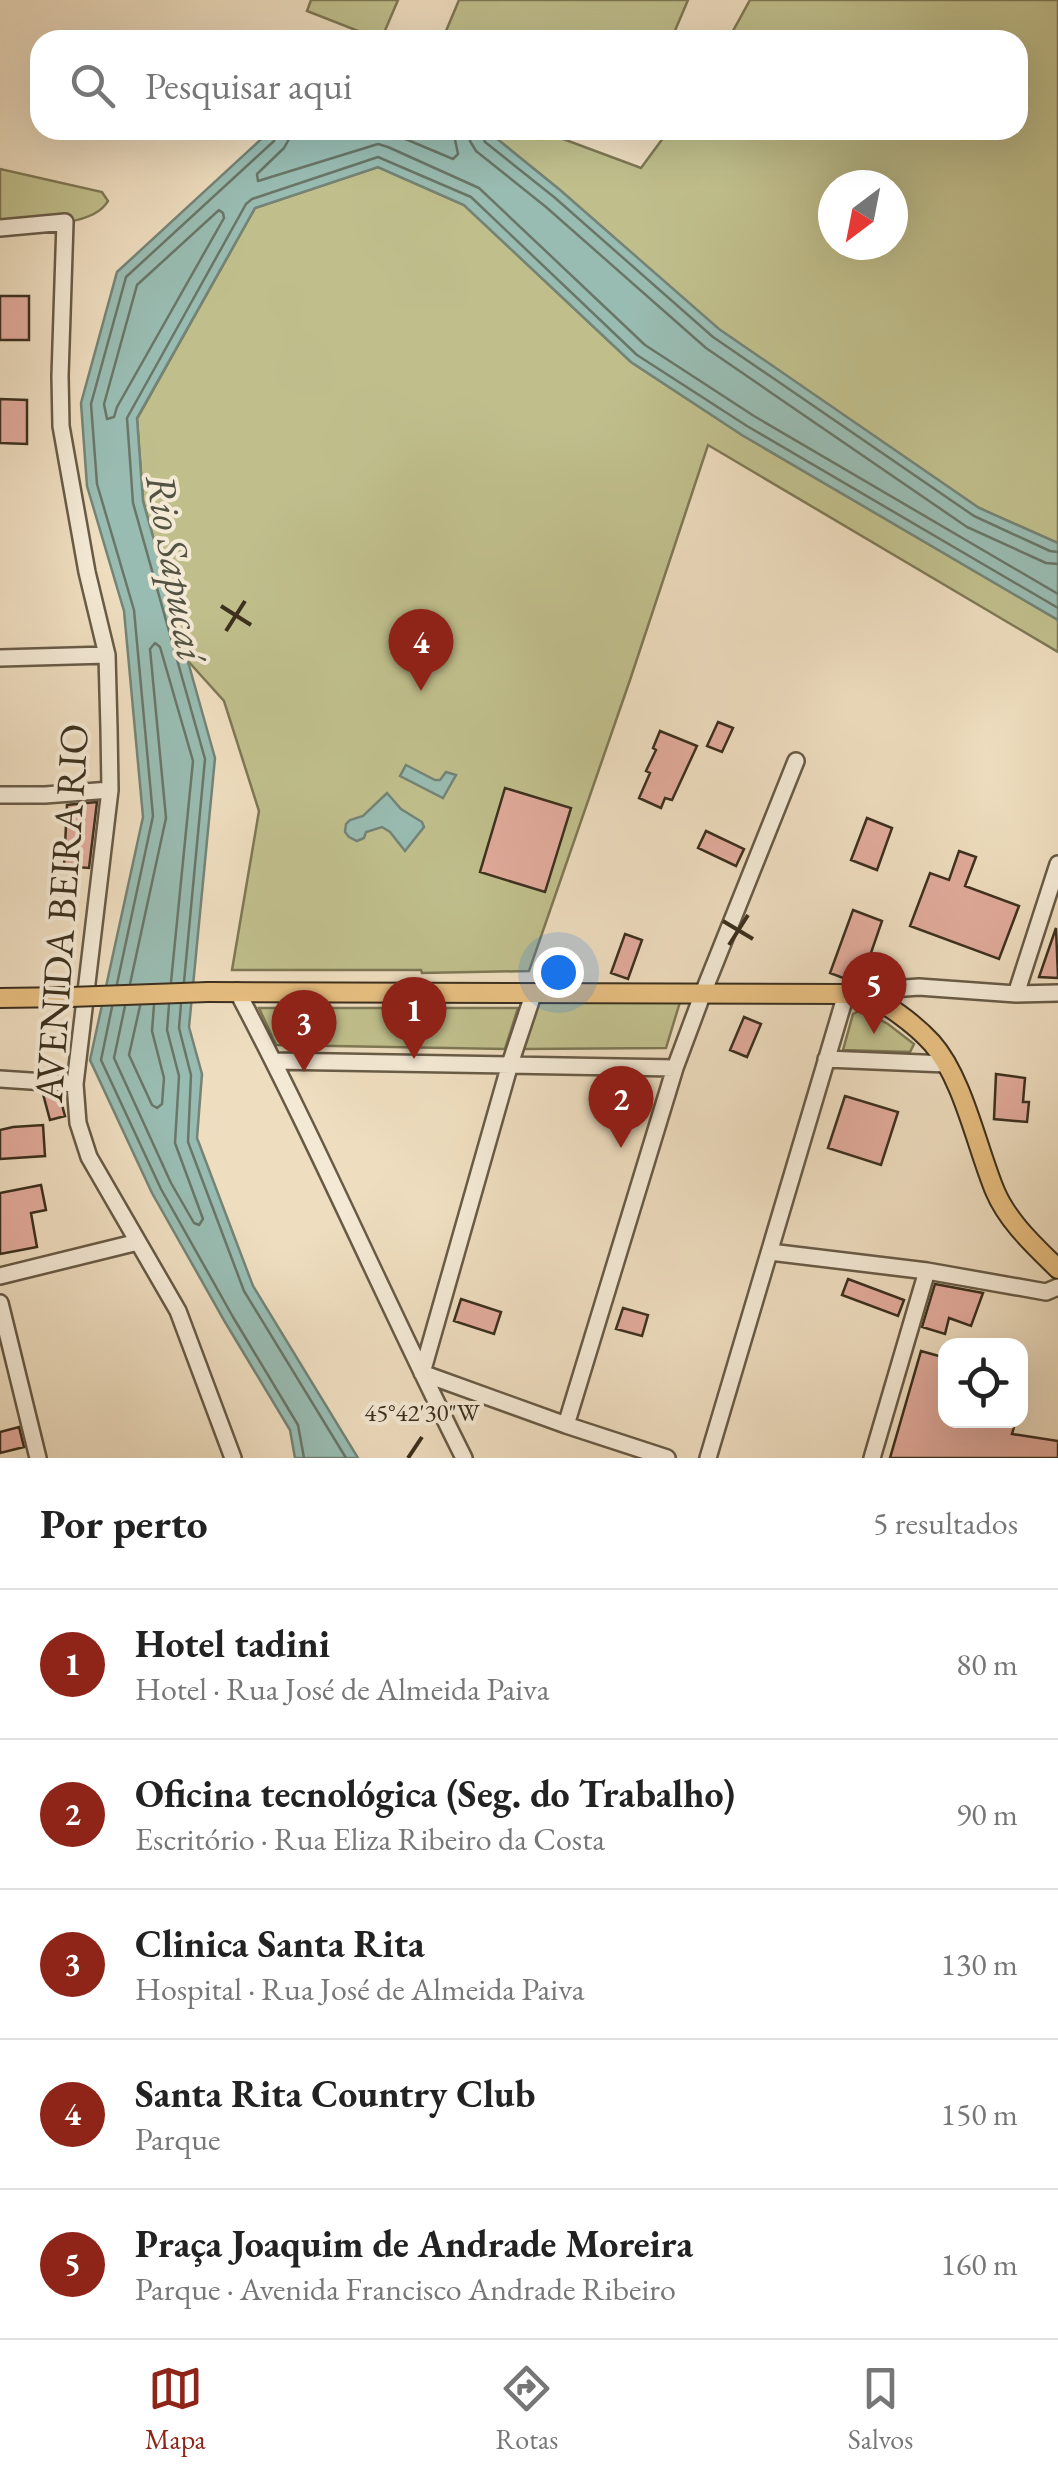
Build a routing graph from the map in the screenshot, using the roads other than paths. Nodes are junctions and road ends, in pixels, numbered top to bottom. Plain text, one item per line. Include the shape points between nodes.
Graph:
1 (0, 228) edge
2 (106, 656) junction
3 (0, 658) edge
4 (796, 761) dead end
5 (110, 790) junction
6 (0, 794) edge
7 (1058, 864) edge
8 (238, 991) junction
9 (534, 992) junction
10 (1058, 992) edge
11 (703, 993) junction
12 (855, 993) junction
13 (1016, 994) junction
14 (0, 998) edge
15 (826, 1059) junction
16 (274, 1061) junction
17 (510, 1064) junction
18 (946, 1064) junction
19 (675, 1068) junction
20 (0, 1079) edge
21 (75, 1084) junction
22 (138, 1242) junction
23 (770, 1252) junction
24 (1058, 1269) edge
25 (927, 1271) junction
26 (0, 1276) edge
27 (1058, 1287) edge
28 (0, 1303) edge
29 (422, 1374) junction
30 (566, 1425) junction
31 (38, 1458) edge
32 (233, 1458) edge
33 (464, 1458) edge
34 (667, 1458) edge
35 (708, 1458) edge
36 (872, 1458) edge

1 - 2 street, AVENIDA BEIRA RIO via 66,222 61,426
2 - 3 street
2 - 5 street, AVENIDA BEIRA RIO
4 - 11 street
5 - 6 street
5 - 21 street, AVENIDA BEIRA RIO
7 - 13 street
8 - 9 main road
8 - 14 main road, bridge
8 - 16 street
9 - 11 main road
9 - 17 street
10 - 13 street
11 - 12 main road
11 - 19 street
12 - 13 street via 919,988
12 - 15 street
12 - 18 main road via 910,1022
15 - 18 street
15 - 23 street
16 - 17 street
16 - 29 street
17 - 19 street
17 - 29 street
18 - 24 main road via 996,1194
19 - 30 street
20 - 21 street
21 - 22 street, AVENIDA BEIRA RIO via 89,1157
22 - 26 street
22 - 32 street, AVENIDA BEIRA RIO via 178,1312
23 - 25 street
23 - 35 street
25 - 27 street via 1046,1292
25 - 36 street
28 - 31 street
29 - 30 street
29 - 33 street
30 - 34 street

